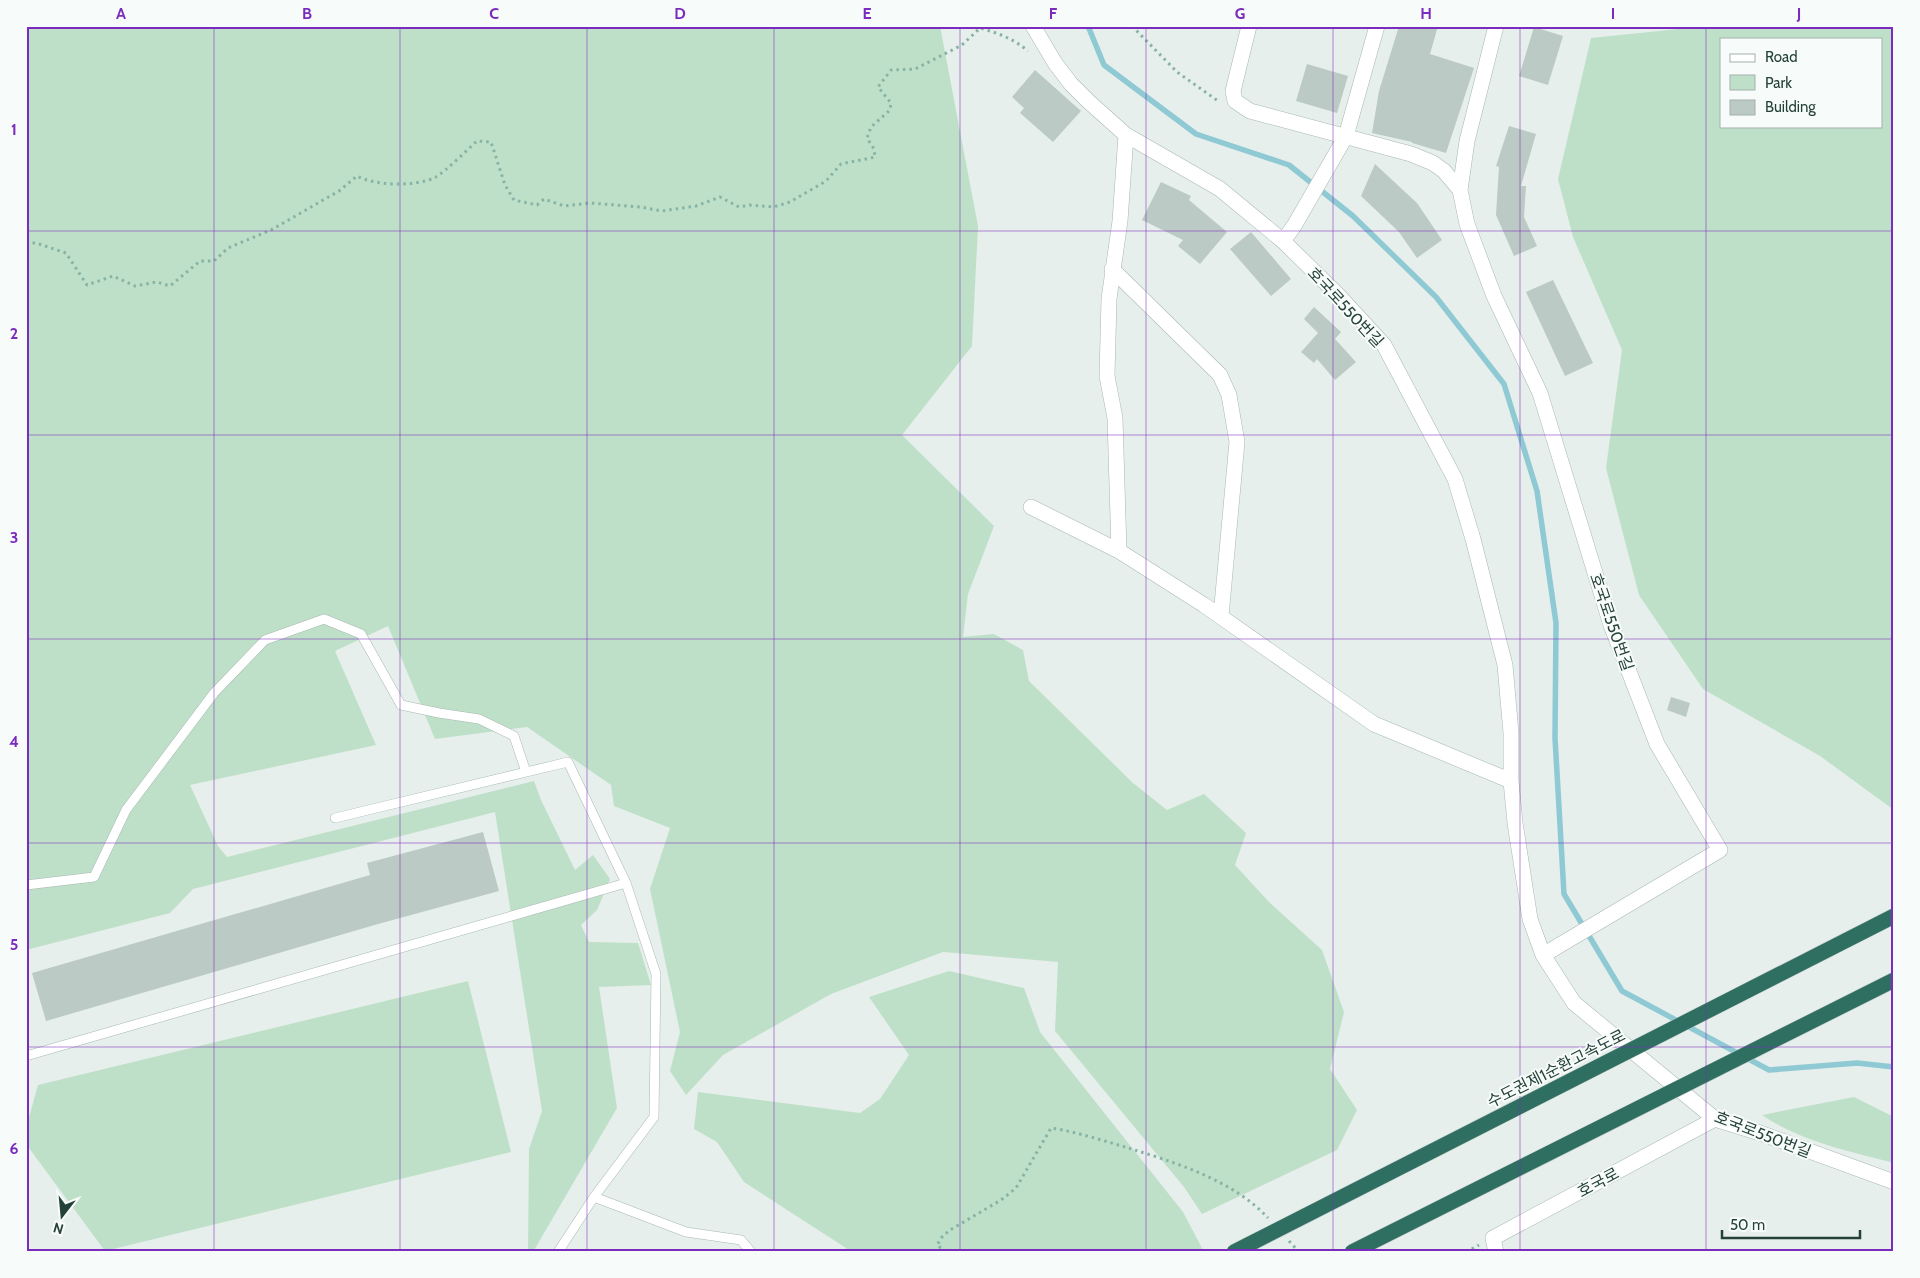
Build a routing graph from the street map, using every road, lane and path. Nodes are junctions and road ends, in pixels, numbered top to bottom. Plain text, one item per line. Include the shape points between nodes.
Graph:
1 (1033, 26) edge
2 (1132, 26) edge
3 (1249, 26) edge
4 (1377, 26) edge
5 (1496, 26) edge
6 (1030, 53) dead end
7 (1235, 101) junction
8 (1126, 135) junction
9 (1346, 136) junction
10 (1460, 190) junction
11 (1284, 241) junction
12 (26, 243) edge
13 (1112, 269) junction
14 (1032, 507) dead end
15 (1119, 551) junction
16 (1221, 616) junction
17 (526, 772) junction
18 (1511, 781) junction
19 (336, 818) dead end
20 (626, 884) junction
21 (26, 885) edge
22 (1894, 916) edge
23 (1543, 954) junction
24 (1894, 980) edge
25 (26, 1056) edge
26 (1714, 1119) junction
27 (1894, 1182) edge
28 (594, 1198) junction
29 (1269, 1219) dead end
30 (1287, 1239) dead end
31 (558, 1252) edge
32 (751, 1252) edge
33 (946, 1252) edge
34 (1234, 1252) edge
35 (1299, 1252) edge
36 (1352, 1252) edge
37 (1496, 1252) edge

1 - 8 street, 호국로550번길 via 1071,84
2 - 7 path via 1177,72 1217,101 1226,104
3 - 7 street via 1233,91
4 - 9 street
5 - 10 street, 호국로550번길 via 1466,141
6 - 12 path via 1019,44 980,28 962,45 915,69 891,70 878,87 891,103 890,110 871,127 868,138 875,157 841,164 818,186 790,202 773,206 739,207 720,197 696,206 662,211 590,203 564,206 544,199 537,205 514,200 505,185 491,142 477,141 436,177 409,184 366,181 357,176 339,191 271,230 228,248 214,261 200,262 170,286 157,282 134,286 113,276 87,285 66,253
7 - 9 street via 1250,111
8 - 11 street, 호국로550번길 via 1220,189
8 - 13 street via 1120,221
9 - 10 street via 1433,163
9 - 11 street
10 - 23 street, 호국로550번길 via 1467,224 1494,296 1540,393 1611,624 1657,744 1720,850
11 - 18 street, 호국로550번길 via 1384,345 1455,479 1505,665
13 - 15 street via 1107,376 1115,418
13 - 16 street via 1220,375 1229,396 1237,442
14 - 15 street
15 - 16 street
16 - 18 street via 1374,724
17 - 19 lane
17 - 20 lane via 568,762
17 - 21 lane via 514,736 479,719 401,705 360,634 324,619 265,640 214,693 126,810 94,877
18 - 23 street, 호국로550번길 via 1530,919
20 - 25 lane
20 - 28 lane via 656,974 654,1117
22 - 34 highway, 수도권제1순환고속도로, bridge
23 - 26 street, 호국로550번길 via 1574,1003
24 - 36 highway, bridge
26 - 27 street, 호국로550번길
26 - 37 street, 호국로 via 1493,1238
28 - 31 lane
28 - 32 lane via 686,1232 741,1240
29 - 33 path via 1257,1206 1230,1188 1181,1165 1051,1128 1016,1188 942,1237 937,1245
30 - 35 path

